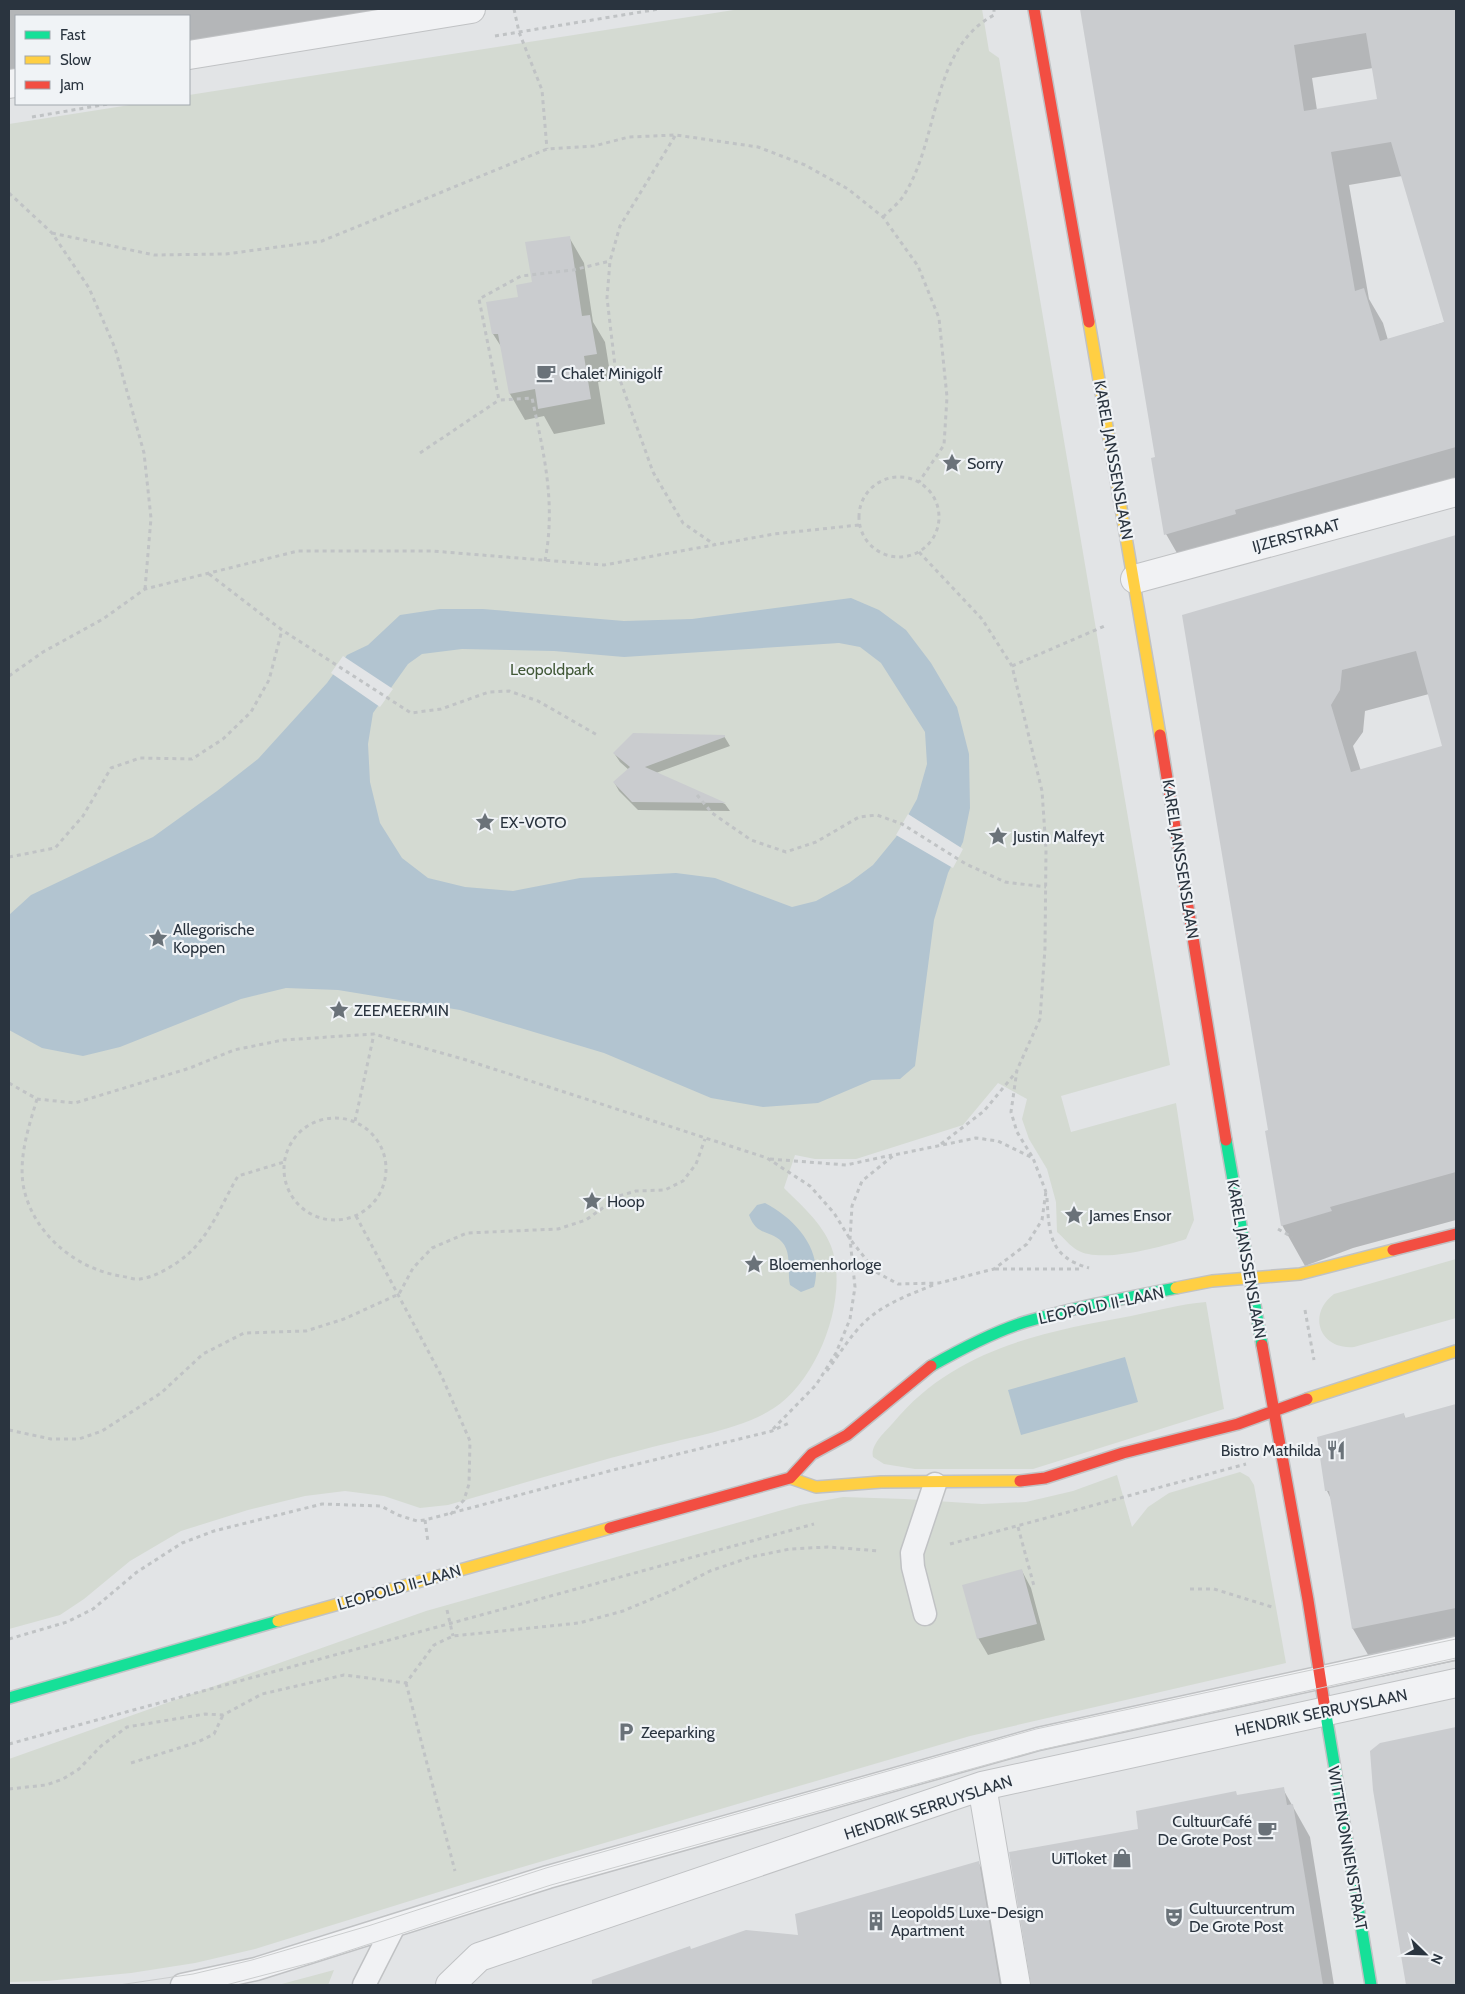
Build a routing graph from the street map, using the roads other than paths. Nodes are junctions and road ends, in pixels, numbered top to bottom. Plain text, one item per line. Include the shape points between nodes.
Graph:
1 (471, 9) edge
2 (1034, 9) edge
3 (190, 55) edge
4 (1456, 492) edge
5 (1135, 579) junction
6 (1456, 1234) edge
7 (1250, 1278) junction
8 (1456, 1351) edge
9 (1272, 1410) junction
10 (790, 1478) junction
11 (935, 1484) junction
12 (925, 1614) dead end
13 (1456, 1648) edge
14 (1319, 1677) junction
15 (1456, 1683) edge
16 (9, 1698) edge
17 (1325, 1710) junction
18 (982, 1786) junction
19 (394, 1926) junction
20 (182, 1985) edge
21 (364, 1985) edge
22 (450, 1985) edge
23 (1016, 1985) edge
24 (1371, 1985) edge

1 - 3 street
2 - 5 street, KAREL JANSSENSLAAN
4 - 5 street, IJZERSTRAAT
5 - 7 street, KAREL JANSSENSLAAN
6 - 7 street, LEOPOLD II-LAAN via 1300,1274
7 - 9 street, KAREL JANSSENSLAAN
7 - 10 street, LEOPOLD II-LAAN via 1099,1303 1024,1322 963,1348 922,1372 847,1434 812,1454
8 - 9 street
9 - 11 street via 1238,1424 1123,1453 1045,1478
9 - 14 street, KAREL JANSSENSLAAN via 1308,1600
10 - 11 street via 816,1487 881,1482
10 - 16 street, LEOPOLD II-LAAN
11 - 12 lane via 912,1554
13 - 14 lane
14 - 17 street, KAREL JANSSENSLAAN
14 - 19 lane via 1038,1739 703,1832
15 - 17 street, HENDRIK SERRUYSLAAN
17 - 18 street, HENDRIK SERRUYSLAAN
17 - 24 street, WITTENONNENSTRAAT
18 - 22 street, HENDRIK SERRUYSLAAN via 479,1957
18 - 23 street
19 - 20 lane via 256,1969
19 - 21 lane

